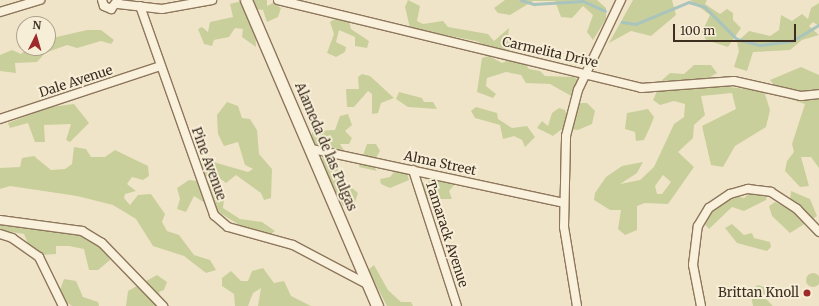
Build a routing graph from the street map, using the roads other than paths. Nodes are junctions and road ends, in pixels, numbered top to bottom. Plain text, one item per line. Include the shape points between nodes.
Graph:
1 (40, 0) edge
2 (102, 0) edge
3 (212, 0) edge
4 (246, 0) edge
5 (278, 0) edge
6 (621, 0) edge
7 (118, 2) edge
8 (140, 6) junction
9 (0, 12) edge
10 (160, 66) junction
11 (586, 74) junction
12 (819, 94) edge
13 (0, 119) edge
14 (312, 149) junction
15 (412, 170) junction
16 (563, 203) junction
17 (0, 220) edge
18 (819, 232) edge
19 (0, 234) edge
20 (367, 284) junction
21 (63, 306) edge
22 (163, 306) edge
23 (377, 306) edge
24 (457, 306) edge
25 (577, 306) edge
26 (701, 306) edge

1 - 9 street
2 - 7 street via 109,9
3 - 8 street via 179,8
4 - 14 main road, Alameda de las Pulgas
5 - 11 street, Carmelita Drive
6 - 11 street
7 - 8 street
8 - 10 street, Pine Avenue
10 - 13 street, Dale Avenue
10 - 20 street, Pine Avenue via 214,215 228,227 292,245
11 - 12 street, Carmelita Drive via 641,88 734,81 801,96
11 - 16 street via 568,124
14 - 15 street, Alma Street
14 - 20 main road, Alameda de las Pulgas
15 - 16 street, Alma Street
15 - 24 street, Tamarack Avenue
16 - 25 street via 568,262
17 - 22 street via 82,231 102,243
18 - 26 street via 797,209 771,192 748,189 730,194 709,208 698,226 692,265
19 - 21 street via 12,238 39,257
20 - 23 main road, Alameda de las Pulgas

